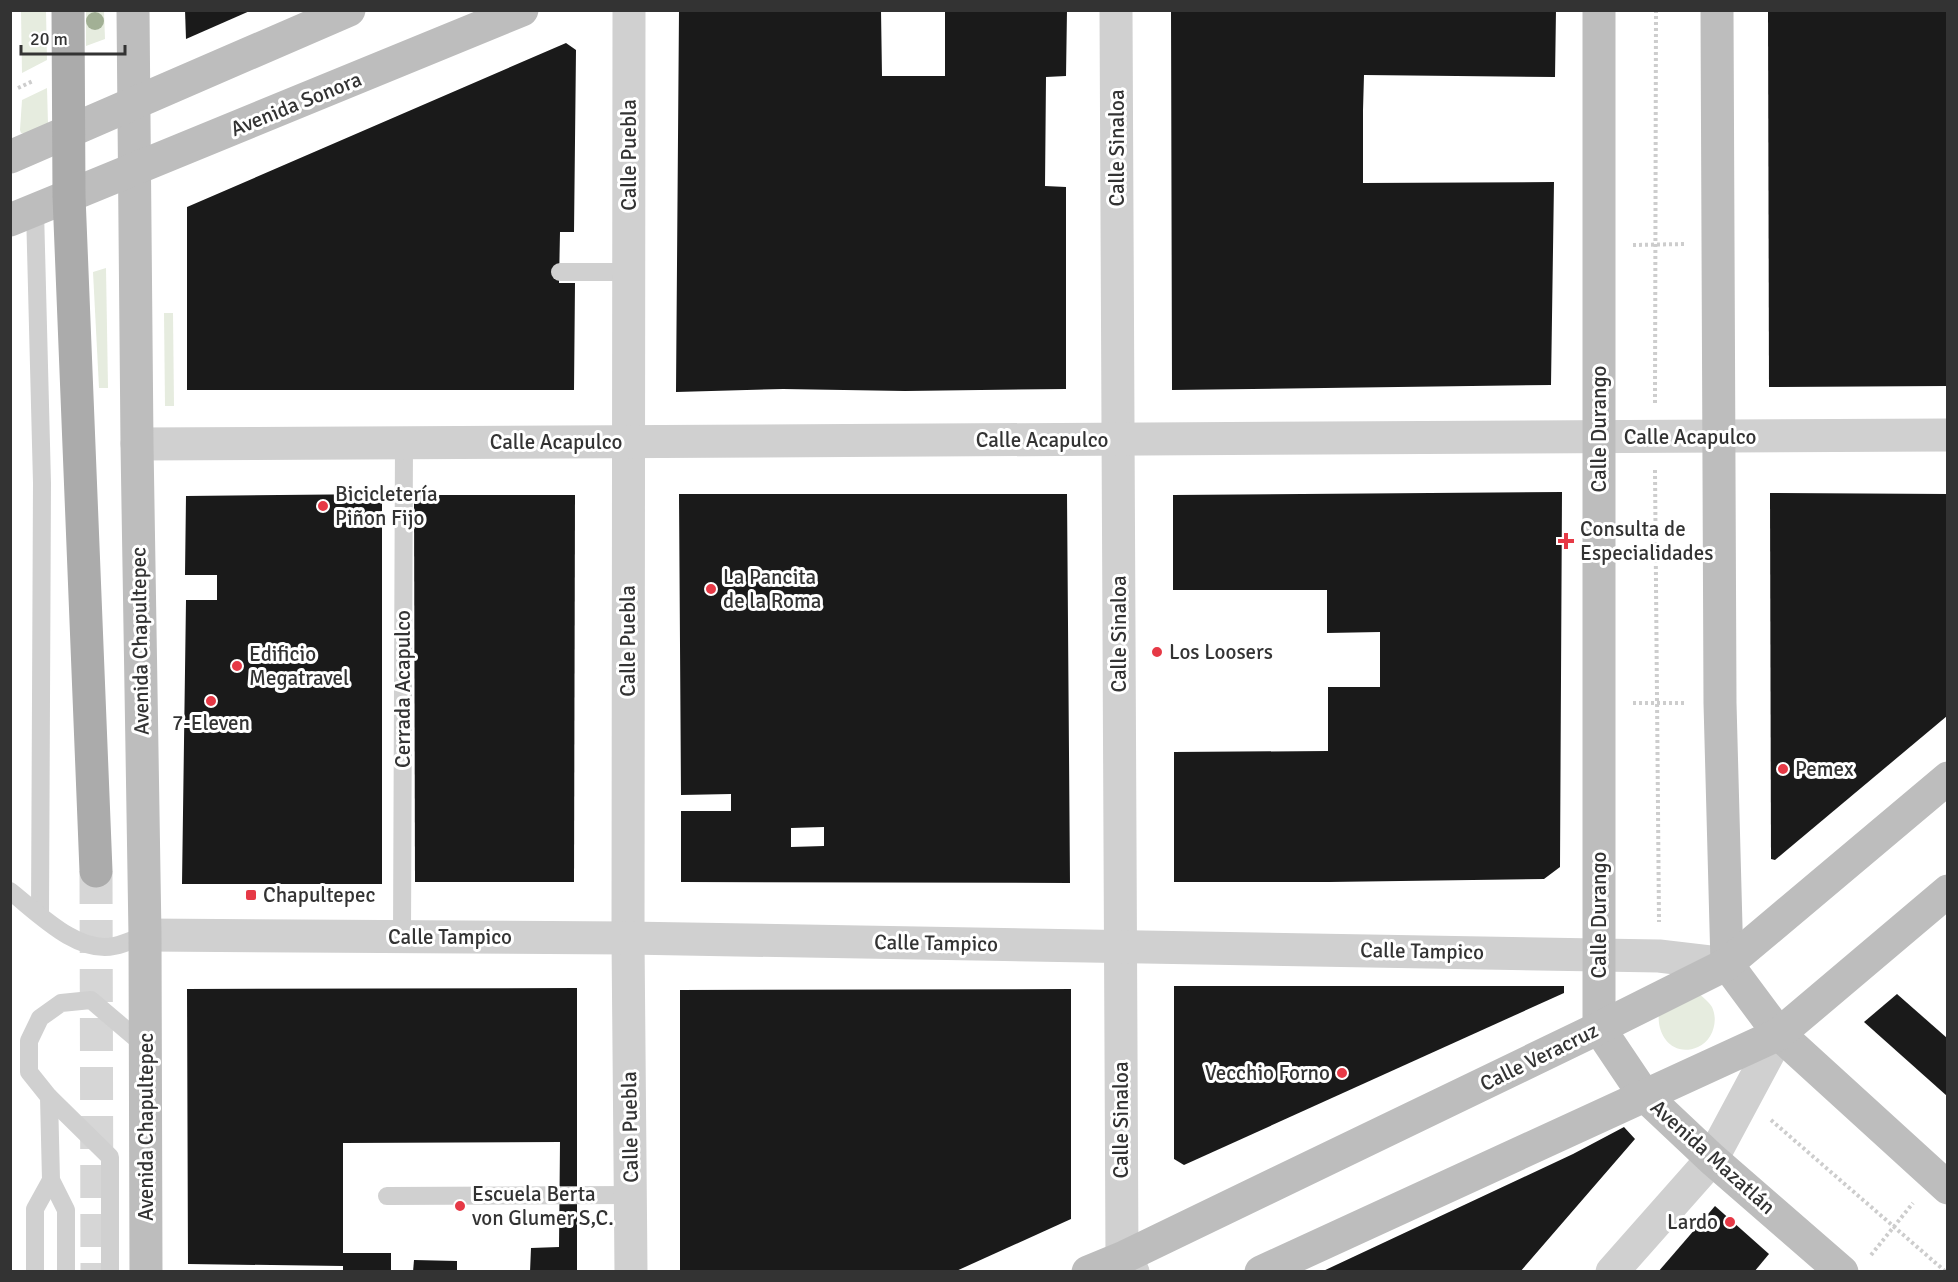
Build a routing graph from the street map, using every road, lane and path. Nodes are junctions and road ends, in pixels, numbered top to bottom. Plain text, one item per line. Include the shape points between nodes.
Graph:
1 (68, 10) edge
2 (133, 10) edge
3 (349, 10) edge
4 (522, 10) edge
5 (629, 10) edge
6 (1116, 10) edge
7 (1599, 10) edge
8 (1656, 10) edge
9 (1717, 10) edge
10 (133, 103) junction
11 (70, 131) junction
12 (10, 157) edge
13 (134, 171) junction
14 (69, 196) junction
15 (23, 215) edge
16 (1719, 244) junction
17 (1655, 245) junction
18 (1599, 246) junction
19 (560, 272) dead end
20 (629, 272) junction
21 (1947, 435) edge
22 (1719, 436) junction
23 (1599, 437) junction
24 (1655, 437) junction
25 (1118, 439) junction
26 (404, 442) junction
27 (629, 442) junction
28 (137, 444) junction
29 (1599, 703) junction
30 (1657, 703) junction
31 (1720, 703) junction
32 (1947, 778) edge
33 (96, 871) tunnel mouth
34 (10, 891) edge
35 (1947, 891) edge
36 (40, 915) junction
37 (145, 935) junction
38 (402, 936) junction
39 (628, 938) junction
40 (1120, 946) junction
41 (1599, 954) junction
42 (1659, 956) junction
43 (1726, 964) junction
44 (1599, 1028) junction
45 (1779, 1034) junction
46 (145, 1046) junction
47 (1644, 1095) junction
48 (49, 1097) junction
49 (1745, 1098) junction
50 (1712, 1159) junction
51 (51, 1180) junction
52 (1941, 1182) edge
53 (631, 1194) junction
54 (387, 1196) dead end
55 (1894, 1226) junction
56 (1127, 1264) edge
57 (1854, 1267) edge
58 (35, 1272) edge
59 (66, 1272) edge
60 (110, 1272) edge
61 (146, 1272) edge
62 (631, 1272) edge
63 (1088, 1272) edge
64 (1261, 1272) edge
65 (1612, 1272) edge
66 (1946, 1272) edge

1 - 11 main road
2 - 10 main road, Avenida Chapultepec
3 - 10 main road
4 - 13 main road, Avenida Sonora
5 - 20 street, Calle Puebla
6 - 25 street, Calle Sinaloa
7 - 18 main road, Calle Durango
8 - 17 path
9 - 16 main road
10 - 11 main road
10 - 13 main road, Avenida Chapultepec
11 - 12 main road
11 - 14 main road
13 - 14 main road, Avenida Sonora
13 - 28 main road, Avenida Chapultepec
14 - 15 main road, Avenida Sonora
14 - 33 main road
15 - 36 lane via 42,483
16 - 17 path
16 - 22 main road
17 - 18 path
17 - 24 path
18 - 23 main road, Calle Durango
19 - 20 lane
20 - 27 street, Calle Puebla
21 - 22 street, Calle Acapulco
22 - 24 street, Calle Acapulco
22 - 31 main road
23 - 24 street, Calle Acapulco
23 - 25 street, Calle Acapulco
23 - 29 main road, Calle Durango
24 - 30 path
25 - 27 street, Calle Acapulco
25 - 40 street, Calle Sinaloa
26 - 27 street, Calle Acapulco
26 - 28 street, Calle Acapulco
26 - 38 lane, Cerrada Acapulco
27 - 39 street, Calle Puebla
28 - 37 main road, Avenida Chapultepec
29 - 30 path
29 - 41 main road, Calle Durango
30 - 31 path
30 - 42 path
31 - 43 main road
32 - 43 main road, Calle Veracruz
34 - 36 lane
35 - 45 main road
36 - 37 lane via 64,934 87,945 113,947
37 - 38 street, Calle Tampico
37 - 46 main road, Avenida Chapultepec
38 - 39 street, Calle Tampico
39 - 40 street, Calle Tampico
39 - 53 street, Calle Puebla
40 - 41 street, Calle Tampico
40 - 56 street, Calle Sinaloa
41 - 42 street, Calle Tampico
41 - 44 main road, Calle Durango
42 - 43 street, Calle Tampico
43 - 44 main road, Calle Veracruz
43 - 45 main road
44 - 47 main road, Avenida Mazatlán
44 - 56 main road, Calle Veracruz
45 - 47 main road
45 - 49 street
45 - 52 main road
46 - 48 lane via 91,1000 61,1003 40,1018 29,1041 29,1072
46 - 61 main road, Avenida Chapultepec
47 - 50 main road, Avenida Mazatlán
47 - 64 main road
48 - 51 lane
48 - 60 lane via 110,1157
49 - 50 street
49 - 55 path
50 - 57 main road, Avenida Mazatlán
50 - 65 street
51 - 58 lane via 35,1209
51 - 59 lane via 66,1210
52 - 55 path
53 - 54 lane
53 - 62 street, Calle Puebla
55 - 57 path
55 - 66 path
56 - 63 main road, Calle Veracruz

